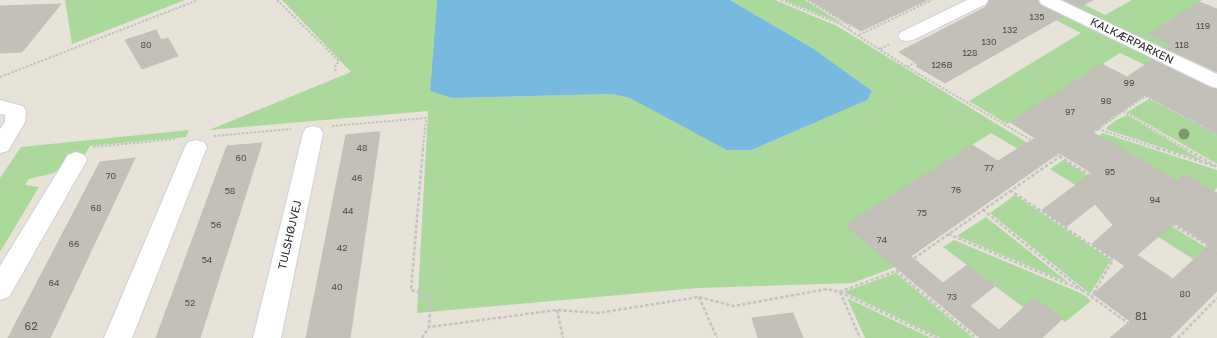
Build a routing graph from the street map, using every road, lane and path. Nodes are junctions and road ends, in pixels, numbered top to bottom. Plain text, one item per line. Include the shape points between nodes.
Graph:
1 (198, 0) edge
2 (277, 0) edge
3 (781, 0) edge
4 (808, 0) edge
5 (932, 0) edge
6 (980, 0) edge
7 (1033, 0) edge
8 (1047, 0) edge
9 (850, 31) junction
10 (858, 36) junction
11 (907, 36) dead end
12 (1217, 45) edge
13 (1202, 56) dead end
14 (907, 67) junction
15 (1186, 67) junction
16 (336, 73) dead end
17 (0, 78) edge
18 (1217, 82) edge
19 (1145, 96) junction
20 (0, 106) edge
21 (1123, 111) junction
22 (1097, 129) junction
23 (313, 133) dead end
24 (1217, 134) edge
25 (0, 146) edge
26 (196, 147) dead end
27 (1059, 156) junction
28 (76, 160) dead end
29 (1216, 166) edge
30 (1010, 190) junction
31 (982, 209) junction
32 (947, 234) junction
33 (1217, 252) edge
34 (896, 270) junction
35 (0, 289) edge
36 (1082, 290) junction
37 (839, 292) junction
38 (1091, 296) junction
39 (699, 297) junction
40 (1217, 298) edge
41 (557, 310) junction
42 (118, 338) edge
43 (267, 338) edge
44 (422, 338) edge
45 (563, 338) edge
46 (717, 338) edge
47 (860, 338) edge
48 (936, 338) edge
49 (976, 338) edge
50 (1149, 338) edge
51 (1178, 338) edge

1 - 17 path
2 - 16 path via 339,61 335,67
3 - 9 path via 840,24
4 - 9 path via 849,25
5 - 10 path
6 - 11 street
7 - 14 path
8 - 15 street, KALKÆRPARKEN
9 - 10 path
10 - 14 path
12 - 13 path
14 - 27 path
15 - 18 street, KALKÆRPARKEN
15 - 19 path
19 - 21 path
19 - 24 path
20 - 25 street via 16,112 16,122
21 - 22 path
21 - 29 path
22 - 27 path
22 - 29 path
23 - 43 street, TULSHØJVEJ
26 - 42 street
27 - 30 path
27 - 33 path
28 - 35 street
30 - 31 path
30 - 38 path via 1113,260
31 - 32 path
31 - 36 path
32 - 34 path
32 - 36 path
34 - 37 path
34 - 49 path
36 - 38 path
37 - 39 path via 827,289 734,306
37 - 47 path
37 - 48 path
38 - 50 path
39 - 41 path via 598,313
39 - 46 path
40 - 51 path
41 - 44 path via 429,327
41 - 45 path

